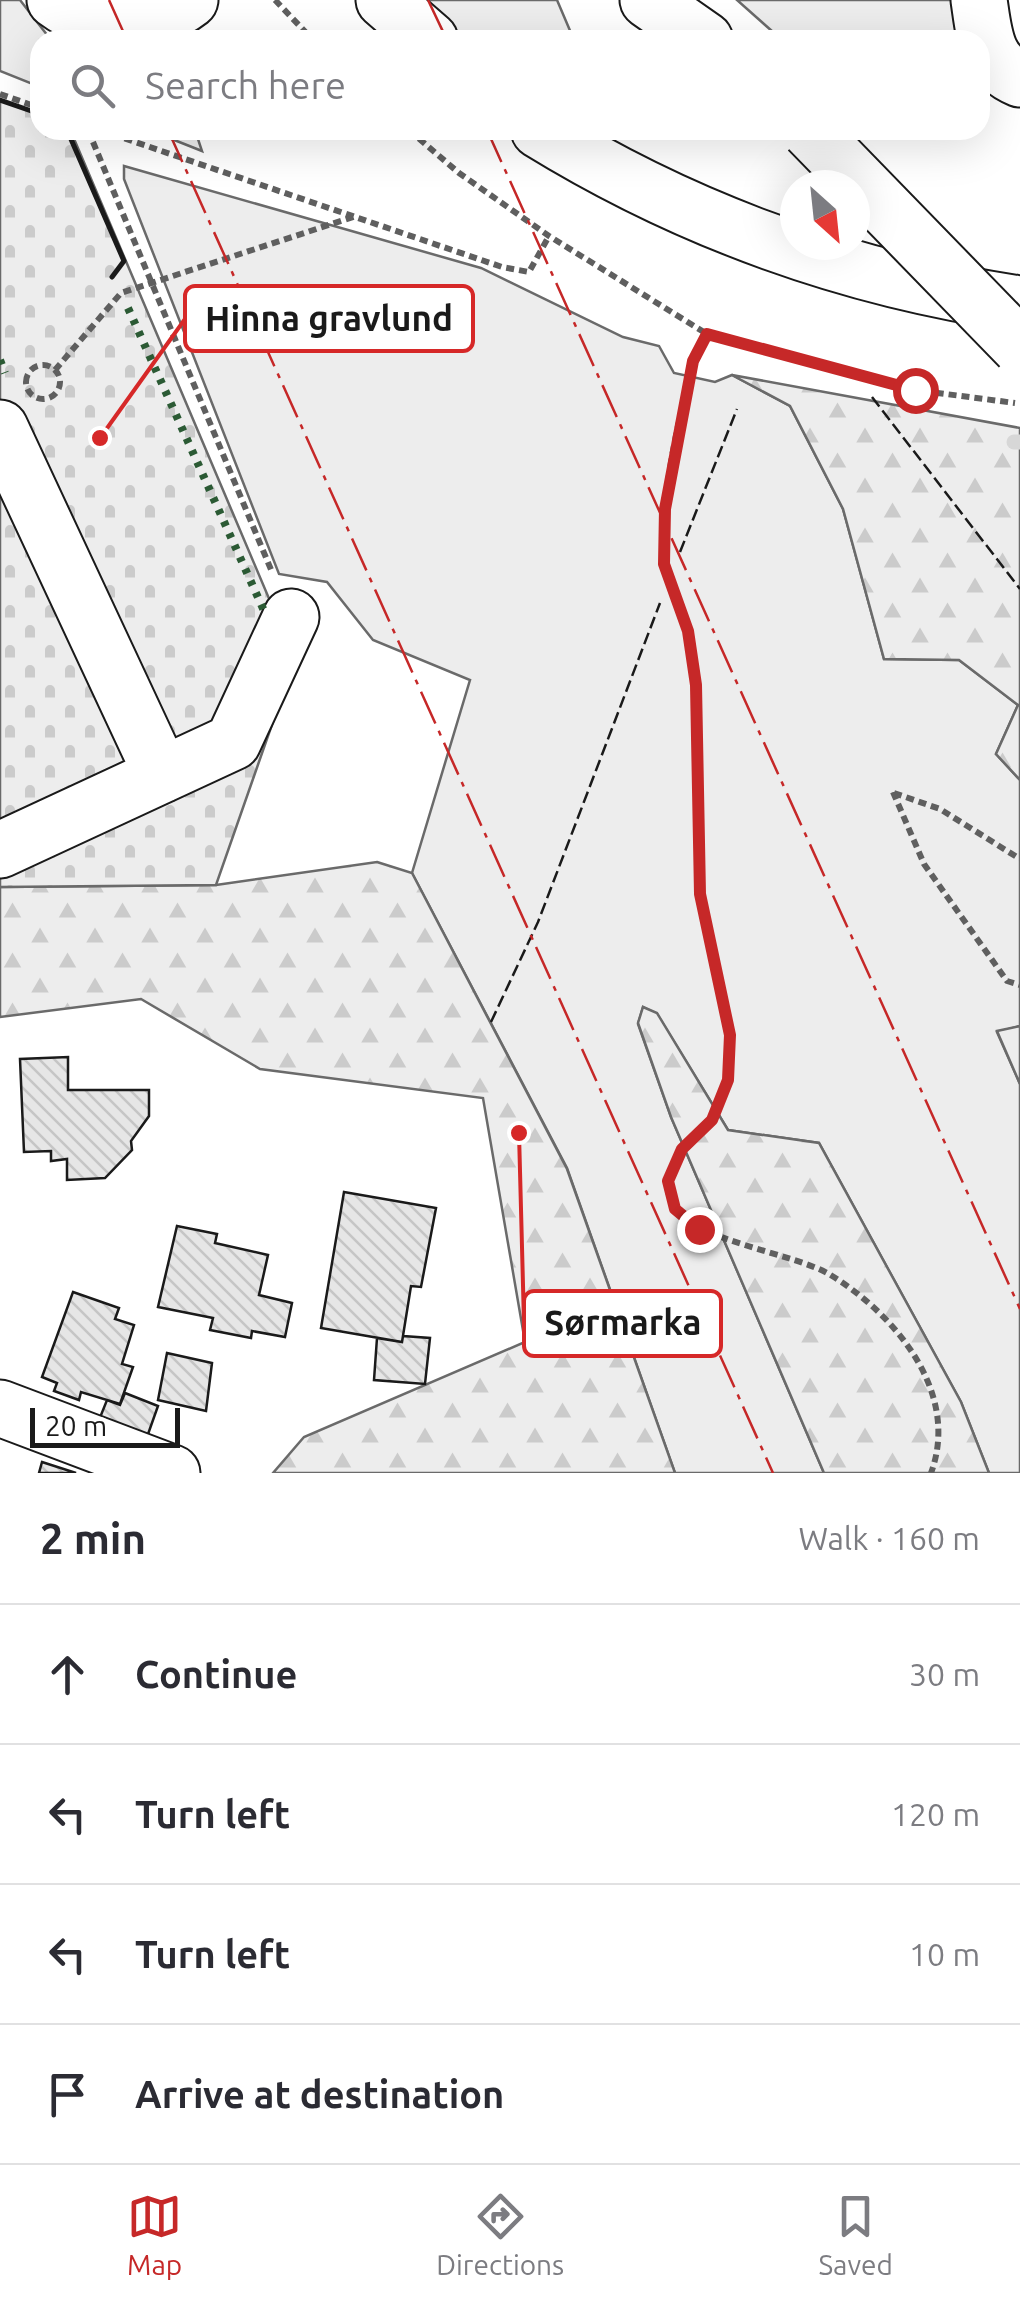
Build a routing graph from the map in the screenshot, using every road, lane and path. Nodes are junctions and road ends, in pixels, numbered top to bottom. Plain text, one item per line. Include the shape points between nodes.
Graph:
1 (56, 0) edge
2 (190, 0) edge
3 (275, 0) edge
4 (384, 0) edge
5 (648, 0) edge
6 (678, 0) edge
7 (979, 0) edge
8 (304, 30) edge
9 (418, 30) edge
10 (691, 30) edge
11 (708, 30) edge
12 (983, 30) edge
13 (990, 54) edge
14 (1020, 79) edge
15 (0, 94) edge
16 (30, 104) edge
17 (92, 140) edge
18 (130, 140) edge
19 (420, 140) edge
20 (555, 140) edge
21 (818, 140) edge
22 (356, 216) junction
23 (549, 236) junction
24 (149, 282) junction
25 (1020, 304) edge
26 (707, 334) junction
27 (1020, 347) edge
28 (55, 370) junction
29 (1020, 403) edge
30 (0, 428) edge
31 (292, 617) joint
32 (162, 775) junction
33 (0, 850) edge
34 (1020, 859) edge
35 (1020, 985) edge
36 (0, 1408) edge
37 (172, 1473) edge
38 (931, 1473) edge

1 - 2 main road via 101,21 136,24
3 - 8 path
4 - 9 main road
5 - 10 main road
6 - 11 main road
7 - 12 main road
13 - 14 main road
15 - 16 path
17 - 24 path
18 - 22 path
19 - 23 path
20 - 25 main road via 612,175 756,236 863,273
21 - 27 main road, bridge
22 - 23 path via 530,272
22 - 24 path
23 - 26 path
24 - 28 path via 121,293
24 - 31 path
26 - 29 path via 915,390
26 - 38 path via 693,361 665,509 664,564 688,631 696,685 700,894 730,1035 728,1080 712,1120 682,1149 668,1181 675,1209 699,1229 828,1274 889,1322 922,1363 937,1411
28 - 28 path via 61,379 56,395 40,400 30,394 26,383 33,368
30 - 32 main road
31 - 32 main road via 233,742
32 - 33 main road
34 - 35 path via 940,809 893,792 924,864 1006,981
36 - 37 main road

